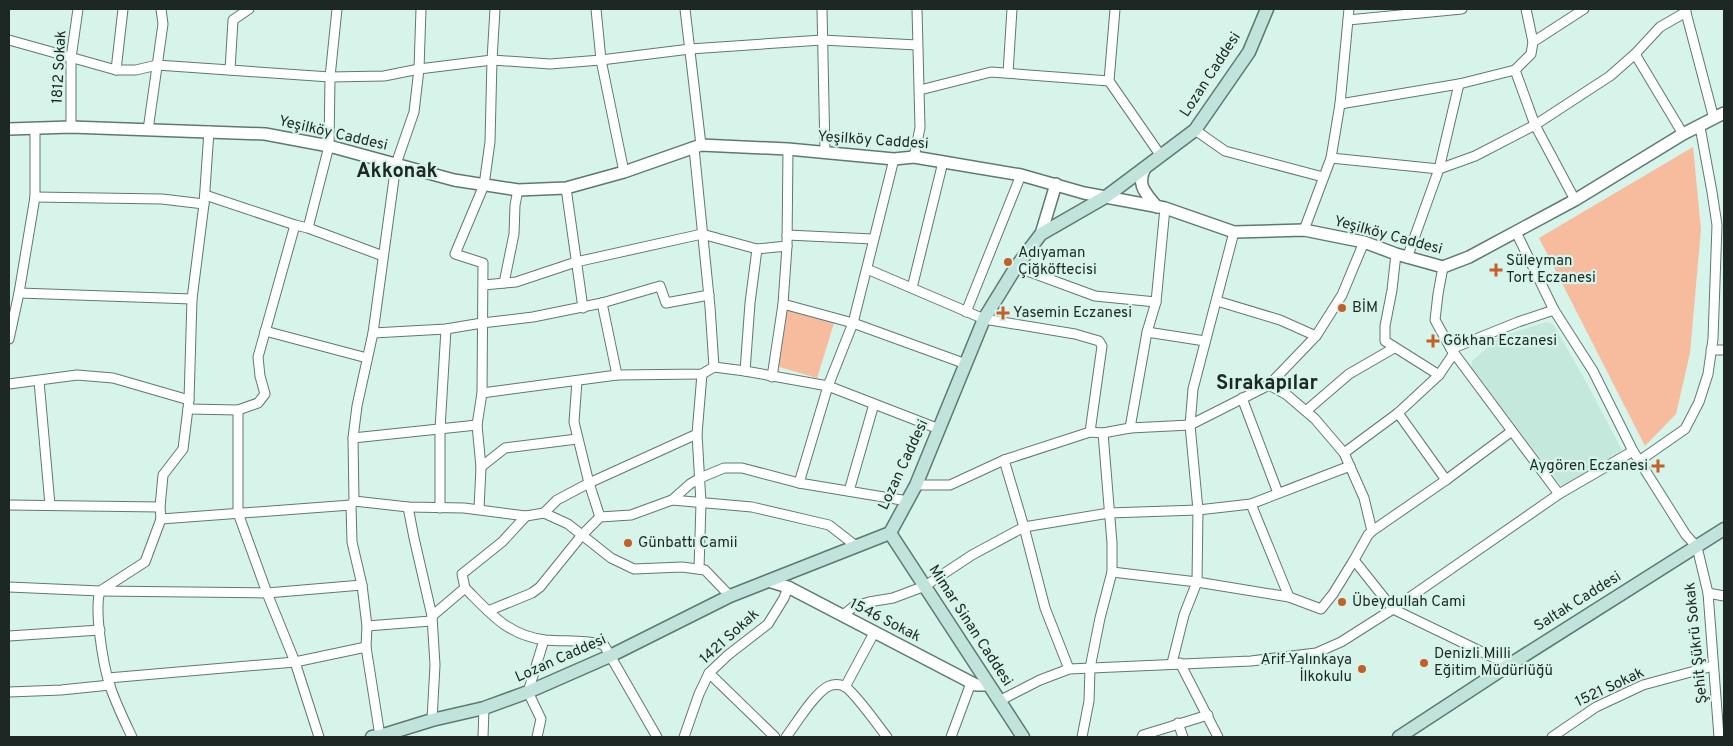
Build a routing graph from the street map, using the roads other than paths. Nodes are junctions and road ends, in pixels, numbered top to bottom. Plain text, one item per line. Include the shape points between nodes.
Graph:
1 (78, 9) edge
2 (123, 9) edge
3 (162, 9) edge
4 (248, 9) edge
5 (338, 9) edge
6 (421, 9) edge
7 (495, 9) edge
8 (596, 9) edge
9 (685, 9) edge
10 (822, 9) edge
11 (917, 9) edge
12 (1012, 9) edge
13 (1115, 9) edge
14 (1267, 9) edge
15 (1349, 9) edge
16 (1462, 9) edge
17 (1526, 9) edge
18 (1584, 9) edge
19 (1686, 11) edge
20 (1348, 20) junction
21 (9, 40) edge
22 (822, 40) junction
23 (1533, 42) junction
24 (917, 45) junction
25 (690, 49) junction
26 (1635, 54) junction
27 (71, 58) junction
28 (492, 60) junction
29 (601, 60) junction
30 (157, 65) junction
31 (419, 69) junction
32 (116, 70) junction
33 (230, 70) junction
34 (1515, 70) junction
35 (1008, 73) junction
36 (330, 76) junction
37 (1109, 81) junction
38 (1458, 84) junction
39 (920, 90) junction
40 (1340, 104) junction
41 (1719, 116) edge
42 (1535, 125) junction
43 (71, 127) junction
44 (1700, 127) junction
45 (9, 129) edge
46 (36, 129) junction
47 (148, 130) junction
48 (1195, 130) junction
49 (209, 131) junction
50 (1683, 134) junction
51 (329, 146) junction
52 (698, 146) junction
53 (788, 149) junction
54 (824, 153) junction
55 (1161, 156) junction
56 (914, 157) junction
57 (1331, 158) junction
58 (894, 159) junction
59 (943, 162) junction
60 (396, 164) junction
61 (1145, 168) junction
62 (1439, 169) junction
63 (624, 172) junction
64 (1021, 175) junction
65 (1323, 178) junction
66 (484, 184) junction
67 (1056, 184) junction
68 (566, 188) junction
69 (518, 190) junction
70 (1107, 196) junction
71 (34, 197) junction
72 (205, 199) junction
73 (1575, 200) junction
74 (1161, 207) junction
75 (1721, 223) edge
76 (295, 225) junction
77 (308, 228) junction
78 (1304, 230) junction
79 (1234, 232) junction
80 (1516, 232) junction
81 (702, 234) junction
82 (1041, 234) junction
83 (787, 235) junction
84 (873, 239) junction
85 (1364, 242) junction
86 (787, 246) junction
87 (758, 249) junction
88 (383, 256) junction
89 (1402, 256) junction
90 (576, 262) junction
91 (1016, 267) junction
92 (1443, 268) junction
93 (867, 269) junction
94 (1724, 281) edge
95 (504, 283) junction
96 (1714, 283) junction
97 (484, 285) junction
98 (912, 288) junction
99 (19, 293) junction
100 (709, 296) junction
101 (192, 299) junction
102 (1217, 301) junction
103 (1156, 302) junction
104 (602, 304) junction
105 (783, 304) junction
106 (582, 308) junction
107 (1554, 310) junction
108 (966, 312) junction
109 (984, 319) junction
110 (482, 322) junction
111 (853, 323) junction
112 (446, 329) junction
113 (265, 331) junction
114 (1148, 332) junction
115 (373, 333) junction
116 (1316, 336) junction
117 (9, 339) edge
118 (1205, 340) junction
119 (1394, 348) junction
120 (1711, 350) junction
121 (1724, 350) edge
122 (1453, 351) junction
123 (367, 358) junction
124 (966, 364) junction
125 (714, 367) junction
126 (745, 371) junction
127 (702, 374) junction
128 (617, 375) junction
129 (1440, 375) junction
130 (772, 377) junction
131 (39, 381) junction
132 (577, 381) junction
133 (9, 384) edge
134 (1269, 385) junction
135 (828, 386) junction
136 (482, 393) junction
137 (1242, 398) junction
138 (189, 400) junction
139 (874, 404) junction
140 (188, 410) junction
141 (238, 410) junction
142 (1306, 411) junction
143 (1398, 413) junction
144 (477, 425) junction
145 (1190, 425) junction
146 (440, 428) junction
147 (1130, 428) junction
148 (939, 429) junction
149 (1512, 431) junction
150 (1090, 432) junction
151 (697, 434) junction
152 (1104, 434) junction
153 (353, 438) junction
154 (577, 439) junction
155 (1633, 451) junction
156 (1344, 453) junction
157 (1004, 460) junction
158 (1639, 461) junction
159 (1350, 466) junction
160 (481, 467) junction
161 (700, 478) junction
162 (1446, 480) junction
163 (589, 483) junction
164 (799, 483) junction
165 (916, 485) junction
166 (849, 491) junction
167 (1278, 493) junction
168 (1559, 494) junction
169 (672, 500) junction
170 (908, 500) junction
171 (352, 503) junction
172 (701, 503) junction
173 (1251, 504) junction
174 (9, 505) edge
175 (50, 506) junction
176 (160, 507) junction
177 (408, 507) junction
178 (440, 508) junction
179 (479, 509) junction
180 (1198, 510) junction
181 (238, 513) junction
182 (544, 513) junction
183 (1109, 513) junction
184 (526, 516) junction
185 (600, 517) junction
186 (161, 518) junction
187 (1024, 527) junction
188 (1372, 530) junction
189 (1724, 530) edge
190 (890, 532) junction
191 (582, 535) junction
192 (856, 546) junction
193 (1698, 547) junction
194 (1354, 560) junction
195 (698, 569) junction
196 (1112, 572) junction
197 (768, 582) junction
198 (1197, 582) junction
199 (362, 585) junction
200 (926, 586) junction
201 (9, 587) edge
202 (788, 587) junction
203 (465, 588) junction
204 (100, 591) junction
205 (1708, 592) junction
206 (267, 593) junction
207 (730, 596) junction
208 (1724, 596) edge
209 (1289, 597) junction
210 (1393, 609) junction
211 (488, 611) junction
212 (842, 616) junction
213 (432, 619) junction
214 (366, 626) junction
215 (100, 630) junction
216 (874, 633) junction
217 (9, 636) edge
218 (544, 640) junction
219 (366, 647) junction
220 (610, 656) junction
221 (295, 662) junction
222 (1176, 663) junction
223 (1508, 665) junction
224 (1713, 666) junction
225 (1090, 668) junction
226 (1069, 669) junction
227 (709, 672) junction
228 (109, 681) junction
229 (971, 683) junction
230 (989, 685) junction
231 (845, 687) junction
232 (9, 692) edge
233 (528, 692) junction
234 (999, 701) junction
235 (484, 708) junction
236 (1208, 714) junction
237 (432, 720) junction
238 (1178, 723) junction
239 (132, 737) edge
240 (319, 737) edge
241 (377, 737) edge
242 (483, 737) edge
243 (537, 737) edge
244 (657, 737) edge
245 (684, 737) edge
246 (775, 737) edge
247 (786, 737) edge
248 (887, 737) edge
249 (951, 737) edge
250 (1023, 737) edge
251 (1082, 737) edge
252 (1142, 737) edge
253 (1183, 737) edge
254 (1218, 737) edge
255 (1399, 737) edge
256 (1552, 737) edge
257 (1719, 737) edge

1 - 27 street, 1812 Sokak
2 - 32 street
3 - 30 street
4 - 33 street via 233,20
5 - 36 street
6 - 31 street
7 - 28 street
8 - 29 street
9 - 25 street
10 - 22 street
11 - 24 street
12 - 35 street
13 - 37 street
14 - 48 main road, Lozan Caddesi via 1249,52
15 - 20 street
16 - 20 street
17 - 23 street
18 - 23 street
19 - 26 street via 1660,27
19 - 41 street
20 - 40 street
21 - 27 street
22 - 24 street
22 - 25 street
22 - 54 street
23 - 34 street via 1531,54
24 - 39 street
25 - 29 street
25 - 52 street
26 - 42 street via 1610,76
26 - 50 street
27 - 32 street
27 - 43 street, 1812 Sokak
28 - 29 street via 550,64
28 - 31 street
28 - 66 street via 490,142
29 - 63 street
30 - 32 street
30 - 33 street
30 - 47 street
31 - 36 street via 384,76
31 - 60 street via 414,112
33 - 36 street
34 - 38 street
34 - 42 street
35 - 37 street
35 - 39 street via 990,72
36 - 51 street
37 - 55 street
38 - 40 street
38 - 62 street
39 - 56 street via 920,128
40 - 57 street
41 - 44 street, Yeşilköy Caddesi
42 - 62 street via 1474,156
42 - 73 street
43 - 46 street, Yeşilköy Caddesi
43 - 47 street, Yeşilköy Caddesi
44 - 50 street, Yeşilköy Caddesi
44 - 75 street
45 - 46 street, Yeşilköy Caddesi
46 - 71 street
47 - 49 street, Yeşilköy Caddesi
48 - 55 main road, Lozan Caddesi
48 - 65 street via 1225,151
49 - 51 street, Yeşilköy Caddesi via 264,134
49 - 72 street
50 - 73 street, Yeşilköy Caddesi
51 - 60 street, Yeşilköy Caddesi
51 - 77 street
52 - 53 street, Yeşilköy Caddesi
52 - 63 street, Yeşilköy Caddesi
52 - 81 street
53 - 54 street, Yeşilköy Caddesi
53 - 83 street
54 - 58 street, Yeşilköy Caddesi
55 - 61 main road, Lozan Caddesi
56 - 58 street, Yeşilköy Caddesi
56 - 59 street, Yeşilköy Caddesi
57 - 62 street
57 - 65 street
58 - 84 street
59 - 64 street, Yeşilköy Caddesi
59 - 98 street
60 - 66 street, Yeşilköy Caddesi via 454,180
60 - 88 street
61 - 70 main road, Lozan Caddesi
61 - 74 street via 1140,181 1144,190
62 - 89 street
63 - 68 street, Yeşilköy Caddesi
64 - 67 street, Yeşilköy Caddesi
64 - 108 street
65 - 78 street
66 - 69 street, Yeşilköy Caddesi
66 - 97 street via 455,254 482,263
67 - 70 street, Yeşilköy Caddesi
67 - 82 street
68 - 69 street, Yeşilköy Caddesi
68 - 90 street
69 - 95 street via 514,234
70 - 74 street, Yeşilköy Caddesi
70 - 82 main road, Lozan Caddesi
71 - 72 street
71 - 99 street
72 - 76 street
72 - 101 street
73 - 80 street, Yeşilköy Caddesi
74 - 79 street, Yeşilköy Caddesi
74 - 103 street
75 - 96 street
76 - 77 street
76 - 113 street
77 - 88 street
78 - 79 street, Yeşilköy Caddesi
78 - 85 street, Yeşilköy Caddesi
79 - 102 street
80 - 92 street, Yeşilköy Caddesi
80 - 107 street
81 - 87 street
81 - 90 street
81 - 100 street
82 - 91 main road, Lozan Caddesi
83 - 84 street
83 - 86 street
84 - 93 street
85 - 89 street, Yeşilköy Caddesi
85 - 116 street via 1342,296
86 - 87 street
86 - 105 street
87 - 126 street
88 - 115 street
89 - 92 street, Yeşilköy Caddesi
89 - 119 street via 1385,326 1385,341
90 - 95 street
90 - 106 street
91 - 103 street via 1095,296
91 - 109 main road, Lozan Caddesi
92 - 122 street via 1435,320
93 - 98 street
93 - 111 street
94 - 96 street
95 - 97 street
96 - 120 street
97 - 110 street
98 - 108 street
99 - 101 street
99 - 117 street
100 - 104 street via 666,303 660,286
100 - 125 street
101 - 138 street
102 - 116 street via 1280,320
102 - 118 street
103 - 114 street
104 - 106 street
104 - 128 street
105 - 111 street
105 - 130 street
106 - 110 street
107 - 122 street
107 - 155 street via 1593,371
108 - 109 street
109 - 124 main road, Lozan Caddesi
109 - 150 street via 1099,341 1102,346
110 - 112 street
110 - 136 street
111 - 124 street
111 - 135 street
112 - 115 street
112 - 146 street
113 - 123 street
113 - 141 street via 258,358 265,394 258,403
114 - 118 street
114 - 147 street
115 - 123 street
116 - 134 street
118 - 145 street via 1193,389
119 - 129 street
119 - 142 street via 1349,374
120 - 121 street
120 - 158 street via 1699,402 1684,429
122 - 129 street
122 - 149 street
123 - 153 street
124 - 148 main road, Lozan Caddesi
125 - 126 street
125 - 127 street
126 - 130 street
127 - 128 street
127 - 151 street
128 - 132 street
129 - 143 street
130 - 135 street
131 - 133 street
131 - 138 street via 77,375 113,378
131 - 175 street
132 - 136 street
132 - 154 street via 574,422
134 - 137 street
134 - 142 street
135 - 139 street
135 - 164 street
136 - 144 street
137 - 145 street
137 - 167 street
138 - 140 street
139 - 148 street
139 - 166 street
140 - 141 street
140 - 176 street via 183,449 163,475
141 - 181 street
142 - 156 street
143 - 156 street
143 - 162 street
144 - 146 street
144 - 160 street
145 - 147 street
145 - 180 street
146 - 153 street
146 - 178 street
147 - 152 street
148 - 165 main road, Lozan Caddesi
149 - 162 street
149 - 168 street
150 - 152 street
150 - 157 street
151 - 161 street
151 - 163 street
152 - 183 street
153 - 171 street
154 - 160 street via 504,448
154 - 163 street
155 - 158 street
155 - 168 street
156 - 159 street
157 - 165 street via 950,485
157 - 187 street
158 - 193 street via 1686,535
159 - 167 street
159 - 188 street via 1364,498
160 - 179 street
161 - 164 street via 724,468 742,468
161 - 169 street
161 - 172 street
162 - 188 street
163 - 182 street via 557,500
163 - 185 street
164 - 166 street
165 - 170 main road, Lozan Caddesi
166 - 170 street
167 - 173 street
168 - 210 street
169 - 172 street
169 - 185 street via 631,515
170 - 190 main road, Lozan Caddesi
171 - 177 street
171 - 181 street
171 - 199 street via 352,542
172 - 192 street via 752,507 830,525
172 - 195 street
173 - 180 street
173 - 209 street
174 - 175 street
175 - 176 street
176 - 186 street
177 - 178 street
177 - 213 street
178 - 179 street
179 - 184 street
180 - 183 street
180 - 198 street
181 - 186 street
181 - 206 street
182 - 184 street
182 - 191 street via 568,524
183 - 187 street
183 - 196 street
184 - 203 street via 502,542 462,574
185 - 191 street
186 - 204 street via 145,562
187 - 200 street via 972,555
187 - 226 street via 1046,608
188 - 194 street
189 - 193 main road, Saltak Caddesi
190 - 192 main road, Lozan Caddesi
190 - 200 main road, Mimar Sinan Caddesi
191 - 195 street via 611,558 634,569
191 - 211 street via 540,587
192 - 197 main road, Lozan Caddesi
193 - 205 street, Şehit Şükrü Sokak
193 - 223 main road, Saltak Caddesi
194 - 209 street via 1321,609
194 - 210 street
195 - 207 street via 705,570
196 - 198 street
196 - 225 street
197 - 202 street, 1546 Sokak
197 - 207 main road, Lozan Caddesi
198 - 209 street
198 - 222 street via 1184,615
199 - 206 street
199 - 214 street
200 - 212 street via 893,598 869,602
200 - 230 main road, Mimar Sinan Caddesi
201 - 204 street
202 - 212 street, 1546 Sokak
202 - 227 street, 1421 Sokak via 768,624
203 - 211 street
203 - 213 street
204 - 206 street
204 - 215 street
205 - 208 street
205 - 224 street, Şehit Şükrü Sokak
206 - 221 street
207 - 220 main road, Lozan Caddesi
210 - 222 street via 1341,642 1316,653 1251,661
210 - 223 street
211 - 218 street via 513,631
212 - 216 street, 1546 Sokak
213 - 214 street
213 - 237 street via 435,665
214 - 219 street
215 - 217 street
215 - 228 street
216 - 229 street, 1546 Sokak
216 - 231 street
218 - 220 street via 591,641 604,645
218 - 233 street
219 - 221 street
219 - 241 street
220 - 233 main road, Lozan Caddesi
220 - 244 street
221 - 228 street
221 - 240 street
222 - 225 street
222 - 236 street
223 - 255 main road, Saltak Caddesi
224 - 256 street, 1521 Sokak via 1643,686 1596,707
224 - 257 street, Şehit Şükrü Sokak
225 - 226 street
225 - 251 street via 1089,701
226 - 234 street
227 - 245 street, 1421 Sokak
227 - 246 street
228 - 232 street via 61,690
228 - 239 street
229 - 230 street, 1546 Sokak
229 - 249 street
230 - 234 main road, Mimar Sinan Caddesi
231 - 247 street via 827,686
231 - 248 street
233 - 235 main road, Lozan Caddesi
233 - 243 street via 542,719
234 - 250 main road, Mimar Sinan Caddesi
235 - 237 main road, Lozan Caddesi
235 - 242 street
236 - 238 street
236 - 254 street
237 - 241 main road, Lozan Caddesi
238 - 252 street via 1142,734
238 - 253 street

